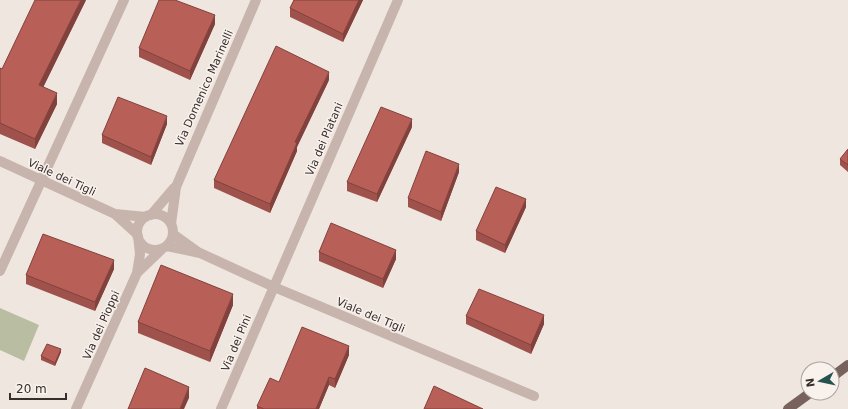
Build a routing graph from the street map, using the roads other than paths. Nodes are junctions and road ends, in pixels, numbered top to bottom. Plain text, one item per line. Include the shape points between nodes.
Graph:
1 (124, 0) edge
2 (256, 0) edge
3 (398, 0) edge
4 (0, 161) edge
5 (42, 181) junction
6 (176, 187) junction
7 (115, 214) junction
8 (149, 216) junction
9 (171, 224) junction
10 (173, 234) junction
11 (138, 235) junction
12 (164, 248) junction
13 (200, 254) junction
14 (0, 271) edge
15 (137, 273) junction
16 (274, 287) junction
17 (534, 396) dead end
18 (800, 400) edge
19 (76, 409) edge
20 (221, 409) edge
21 (788, 409) edge

1 - 5 street
2 - 6 street, Via Domenico Marinelli
3 - 16 street, Via dei Platani
4 - 5 street, Viale dei Tigli
5 - 7 street, Viale dei Tigli
5 - 14 street
6 - 8 street, Via Domenico Marinelli
6 - 9 street, Via Domenico Marinelli
7 - 8 street, Viale dei Tigli
7 - 11 street, Viale dei Tigli
8 - 9 street, Viale dei Tigli via 163,216
8 - 11 street via 139,225
9 - 10 street
10 - 12 street via 172,240
10 - 13 street, Viale dei Tigli
11 - 12 street, Viale dei Tigli via 140,242 148,249
11 - 15 street, Via dei Pioppi via 140,254
12 - 13 street, Viale dei Tigli
12 - 15 street, Via dei Pioppi
13 - 16 street, Viale dei Tigli
15 - 19 street, Via dei Pioppi
16 - 17 street, Viale dei Tigli
16 - 20 street, Via dei Pini
18 - 21 main road

